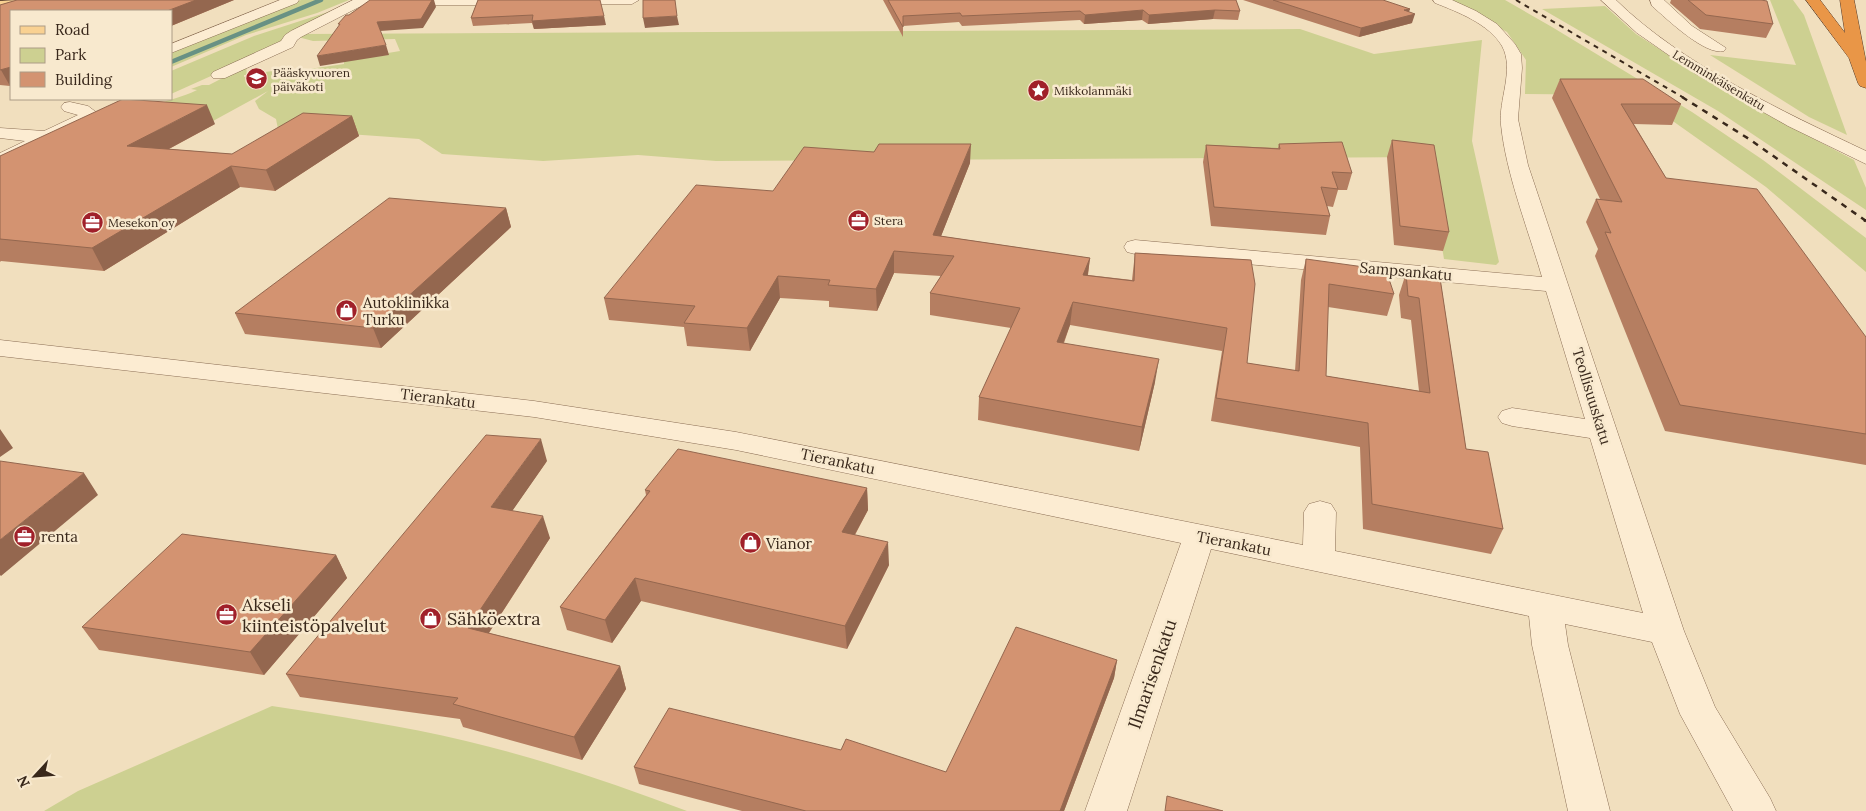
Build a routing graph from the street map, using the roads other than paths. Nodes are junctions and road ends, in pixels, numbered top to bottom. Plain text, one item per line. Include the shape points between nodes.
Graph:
1 (14, 0) edge
2 (292, 0) edge
3 (554, 0) edge
4 (632, 0) edge
5 (1440, 0) edge
6 (1608, 0) edge
7 (1657, 0) edge
8 (1814, 0) edge
9 (1847, 0) edge
10 (361, 1) edge
11 (525, 1) edge
12 (0, 5) edge
13 (188, 28) dead end
14 (216, 30) junction
15 (1719, 48) dead end
16 (172, 49) edge
17 (1861, 64) edge
18 (219, 75) dead end
19 (1866, 83) edge
20 (66, 103) edge
21 (4, 136) edge
22 (47, 137) junction
23 (1866, 158) edge
24 (0, 160) edge
25 (1135, 247) dead end
26 (1557, 285) junction
27 (0, 348) edge
28 (1512, 417) dead end
29 (1603, 431) junction
30 (1320, 512) dead end
31 (1199, 536) junction
32 (1319, 560) junction
33 (1545, 606) junction
34 (1666, 631) junction
35 (1106, 811) edge
36 (1589, 811) edge
37 (1755, 811) edge

1 - 12 main road
2 - 14 street
3 - 4 street
5 - 26 street, Teollisuuskatu via 1492,28 1513,55 1510,130 1518,165
6 - 23 street, Lemminkäisenkatu via 1645,34 1702,71 1774,113
7 - 15 street via 1687,29
8 - 17 highway
9 - 17 highway
10 - 11 street
10 - 18 street via 296,34 288,44
13 - 14 street
14 - 16 street
17 - 19 highway
20 - 21 street via 59,114
20 - 22 street via 91,115
21 - 22 street
22 - 24 street
25 - 26 street, Sampsankatu
26 - 29 street, Teollisuuskatu
27 - 31 street, Tierankatu via 534,409 736,440
28 - 29 street
29 - 34 street, Teollisuuskatu
30 - 32 street
31 - 32 street, Tierankatu
31 - 35 street, Ilmarisenkatu
32 - 33 street, Tierankatu
33 - 34 street, Tierankatu
33 - 36 street via 1550,644
34 - 37 street, Teollisuuskatu via 1699,714

